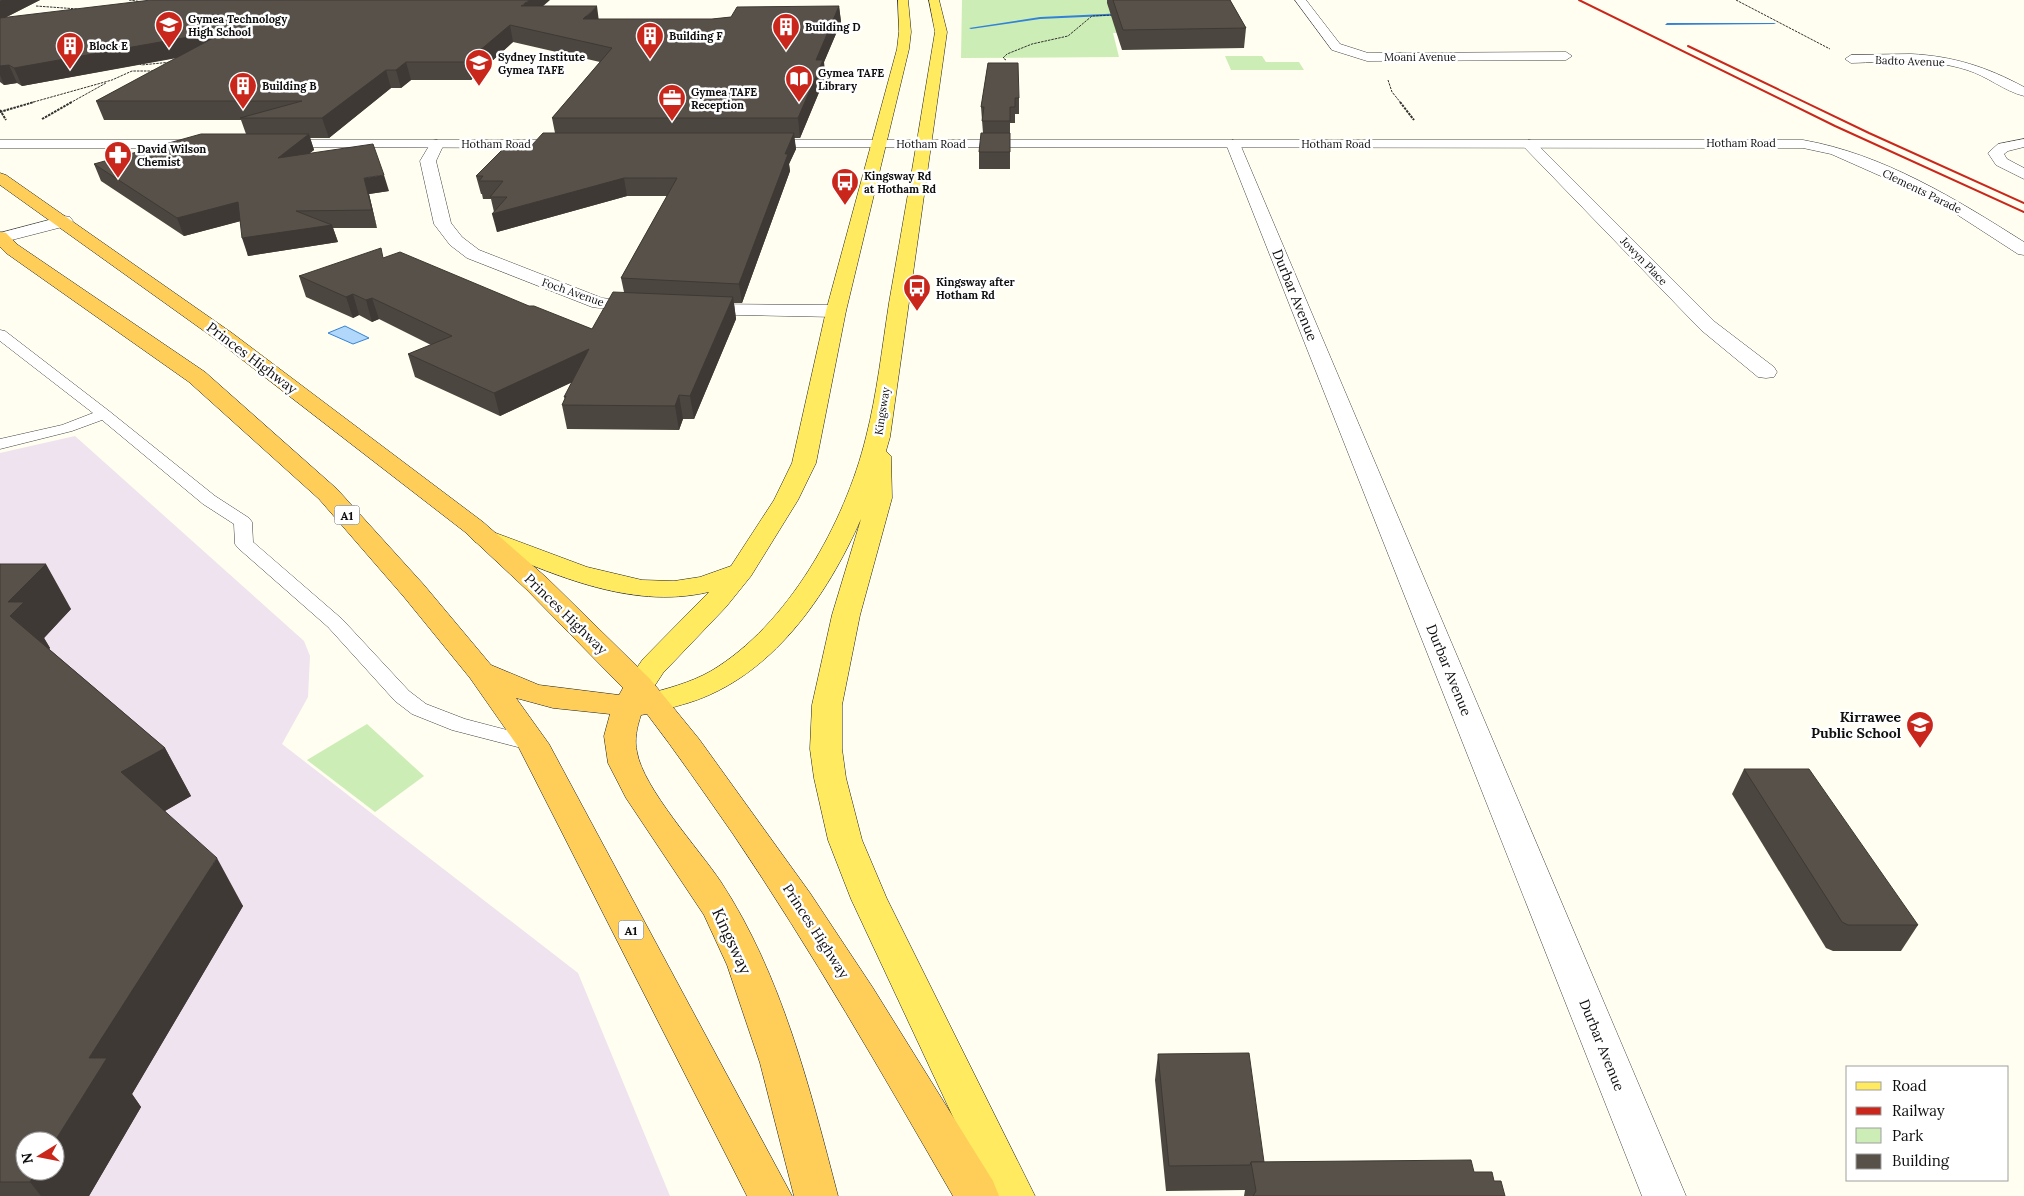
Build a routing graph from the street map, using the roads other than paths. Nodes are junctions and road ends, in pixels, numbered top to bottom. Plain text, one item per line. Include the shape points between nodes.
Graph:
1 (903, 0) edge
2 (934, 0) edge
3 (1300, 0) edge
4 (1566, 56) dead end
5 (1850, 59) road end
6 (2024, 92) edge
7 (879, 143) junction
8 (2024, 143) edge
9 (0, 144) edge
10 (49, 144) junction
11 (217, 144) edge
12 (264, 144) edge
13 (437, 144) junction
14 (588, 144) edge
15 (747, 144) edge
16 (923, 144) junction
17 (1233, 144) junction
18 (1529, 144) junction
19 (1814, 145) joint
20 (0, 154) edge
21 (2024, 174) edge
22 (0, 178) edge
23 (57, 217) junction
24 (0, 226) edge
25 (0, 238) edge
26 (2024, 250) edge
27 (836, 310) junction
28 (0, 334) edge
29 (1766, 372) dead end
30 (104, 414) junction
31 (878, 437) junction
32 (0, 444) edge
33 (484, 537) junction
34 (742, 570) junction
35 (480, 671) junction
36 (641, 698) junction
37 (533, 744) junction
38 (770, 1196) edge
39 (816, 1196) edge
40 (977, 1196) edge
41 (1014, 1196) edge
42 (1664, 1196) edge

1 - 7 main road, Kingsway via 903,49
2 - 16 main road, Kingsway via 941,32
3 - 4 street, Moani Avenue via 1336,47 1368,57
5 - 6 street, Badto Avenue via 1949,62 1979,70
7 - 15 street, Hotham Road
7 - 16 street, Hotham Road
7 - 27 main road, Kingsway
8 - 21 street via 2003,147 1996,153 2001,162
9 - 10 street
10 - 11 street
10 - 20 street
12 - 13 street, Hotham Road
13 - 14 street, Hotham Road
13 - 27 street, Foch Avenue via 428,161 442,224 473,254 599,303 668,309
16 - 17 street, Hotham Road
16 - 31 main road, Kingsway
17 - 18 street, Hotham Road
17 - 42 street, Durbar Avenue
18 - 19 street, Hotham Road
18 - 29 street, Jowyn Place via 1708,326
19 - 26 street, Clements Parade via 1835,150 1925,190
22 - 23 highway, Princes Highway
23 - 24 street
23 - 25 street
23 - 33 highway, Princes Highway via 232,343
25 - 35 highway, A1 via 197,377 328,494
27 - 34 main road, Kingsway via 804,463 786,500
28 - 30 lane
30 - 32 lane via 67,428
30 - 37 lane via 209,500 243,522 244,544 336,623 414,705 437,718
31 - 36 main road, Kingsway via 872,463 837,543 797,608 745,660 721,677 689,692
31 - 41 main road via 880,498 846,615 828,705 826,749 830,778 845,840 869,899
33 - 34 main road via 600,581 638,589 698,587
33 - 36 highway, Princes Highway via 537,584
34 - 36 main road, Kingsway via 653,666
35 - 36 highway, Kingsway via 503,684 539,696
35 - 37 highway, A1
36 - 39 highway, Kingsway via 623,723 622,755 640,793 704,885 732,933 774,1046
36 - 40 highway, Princes Highway via 759,846 825,943
37 - 38 highway, A1

